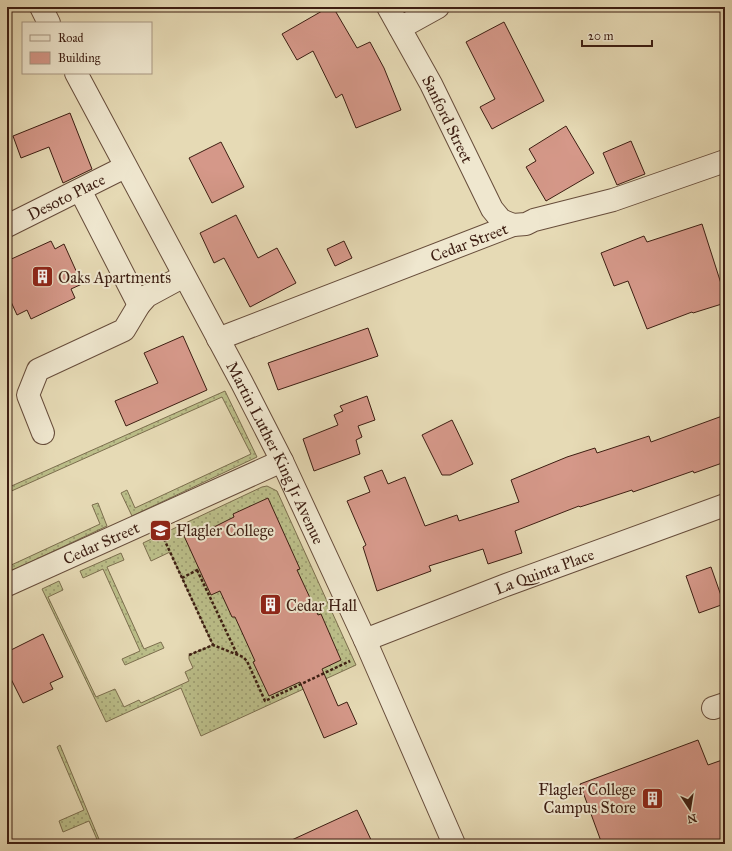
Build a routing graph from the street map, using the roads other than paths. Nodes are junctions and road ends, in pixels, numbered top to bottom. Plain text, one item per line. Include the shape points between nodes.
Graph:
1 (41, 7) edge
2 (388, 7) edge
3 (438, 7) edge
4 (48, 22) edge
5 (400, 28) junction
6 (77, 74) edge
7 (725, 161) edge
8 (125, 167) junction
9 (80, 190) junction
10 (513, 225) junction
11 (7, 226) edge
12 (184, 276) junction
13 (139, 305) junction
14 (218, 339) junction
15 (43, 433) dead end
16 (282, 461) junction
17 (725, 505) edge
18 (7, 585) edge
19 (361, 650) junction
20 (454, 844) edge

1 - 4 street
2 - 5 street, Sanford Street
3 - 5 street
5 - 10 street, Sanford Street via 431,84 492,209 501,220
6 - 8 street, Martin Luther King Jr Avenue
7 - 10 street, Cedar Street via 612,200 526,224
8 - 9 street, Desoto Place
8 - 12 street, Martin Luther King Jr Avenue
9 - 11 street, Desoto Place
9 - 13 street
10 - 14 street, Cedar Street
12 - 13 street via 147,296
12 - 14 street, Martin Luther King Jr Avenue
13 - 15 street via 124,330 38,370 28,395
14 - 16 street, Martin Luther King Jr Avenue
16 - 18 street, Cedar Street
16 - 19 street, Martin Luther King Jr Avenue
17 - 19 street, La Quinta Place via 506,585
19 - 20 street, Martin Luther King Jr Avenue

